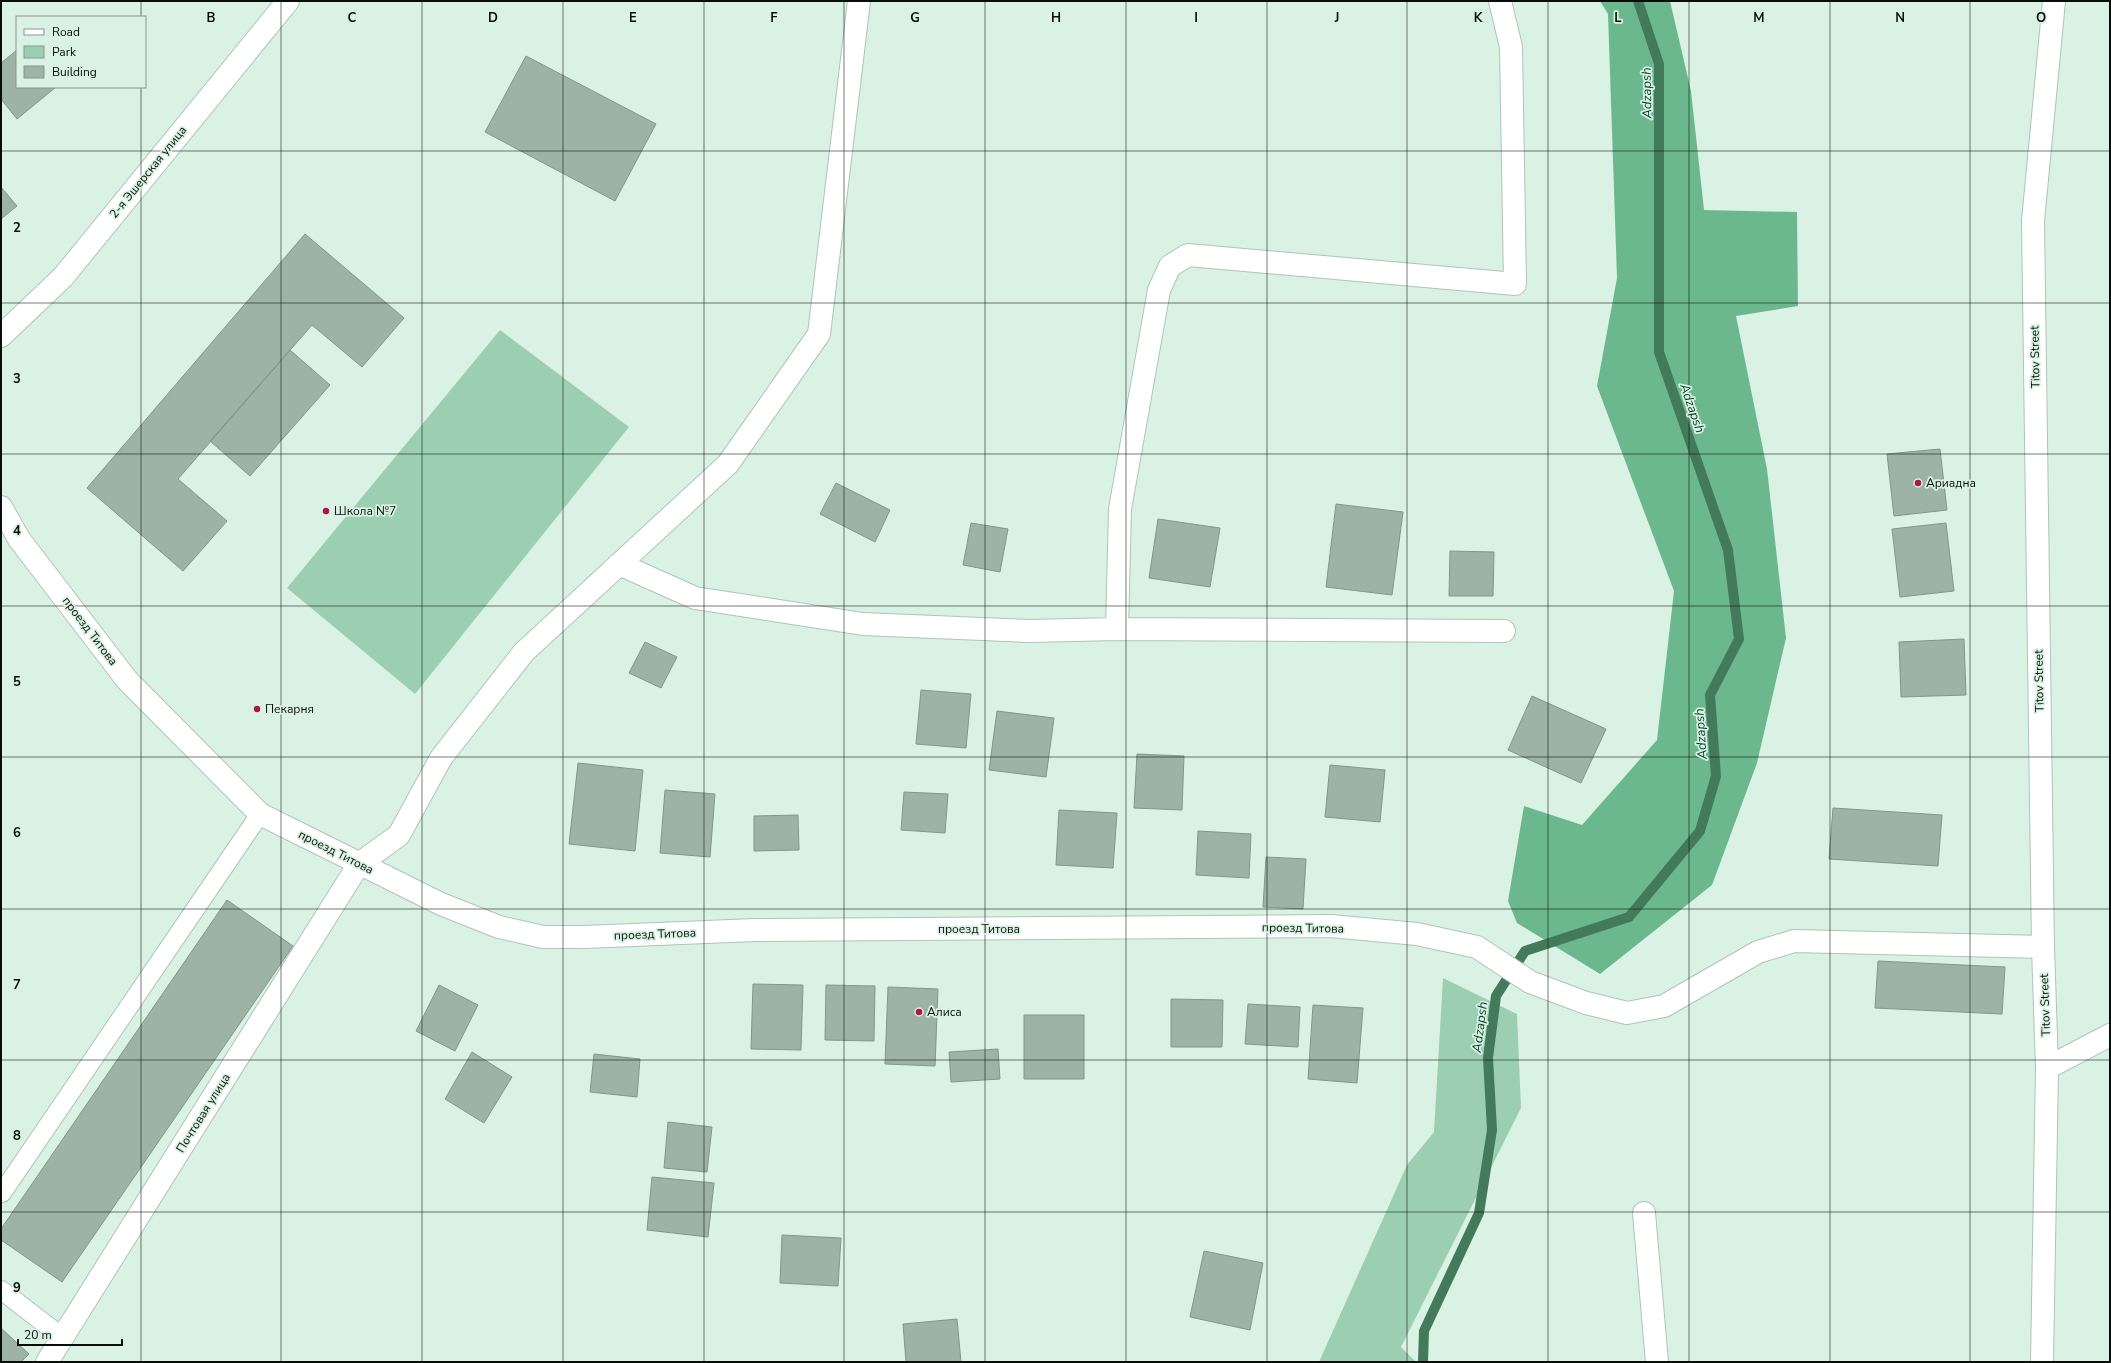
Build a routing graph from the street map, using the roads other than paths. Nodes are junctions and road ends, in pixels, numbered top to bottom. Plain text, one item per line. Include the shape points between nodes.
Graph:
1 (288, 1) edge
2 (859, 1) edge
3 (1500, 1) edge
4 (2054, 1) edge
5 (1, 336) edge
6 (1, 507) edge
7 (619, 564) junction
8 (1117, 628) junction
9 (1504, 631) dead end
10 (260, 814) junction
11 (359, 864) junction
12 (2043, 947) junction
13 (2110, 1036) edge
14 (2047, 1068) junction
15 (2, 1193) edge
16 (1644, 1213) dead end
17 (1, 1290) edge
18 (62, 1337) junction
19 (47, 1362) edge
20 (1657, 1362) edge
21 (2042, 1362) edge

1 - 5 street, 2-я Эшерская улица via 63,277
2 - 7 street via 818,334 728,464
3 - 8 street via 1511,46 1515,284 1188,255 1170,266 1159,290 1120,509
4 - 12 street, Titov Street via 2033,221
6 - 10 street, проезд Титова via 19,539 127,680
7 - 8 street via 695,598 863,624 1029,631
7 - 11 street via 524,652 441,758 399,835
8 - 9 street
10 - 11 street, проезд Титова
10 - 15 lane
11 - 12 street, проезд Титова via 441,904 499,927 543,937 755,930 1331,926 1417,934 1478,947 1530,982 1586,1004 1627,1013 1664,1006 1758,952 1794,941
11 - 18 street, Почтовая улица
12 - 14 street, Titov Street
13 - 14 street
14 - 21 street, Titov Street
16 - 20 street
17 - 18 lane
18 - 19 street, Почтовая улица

